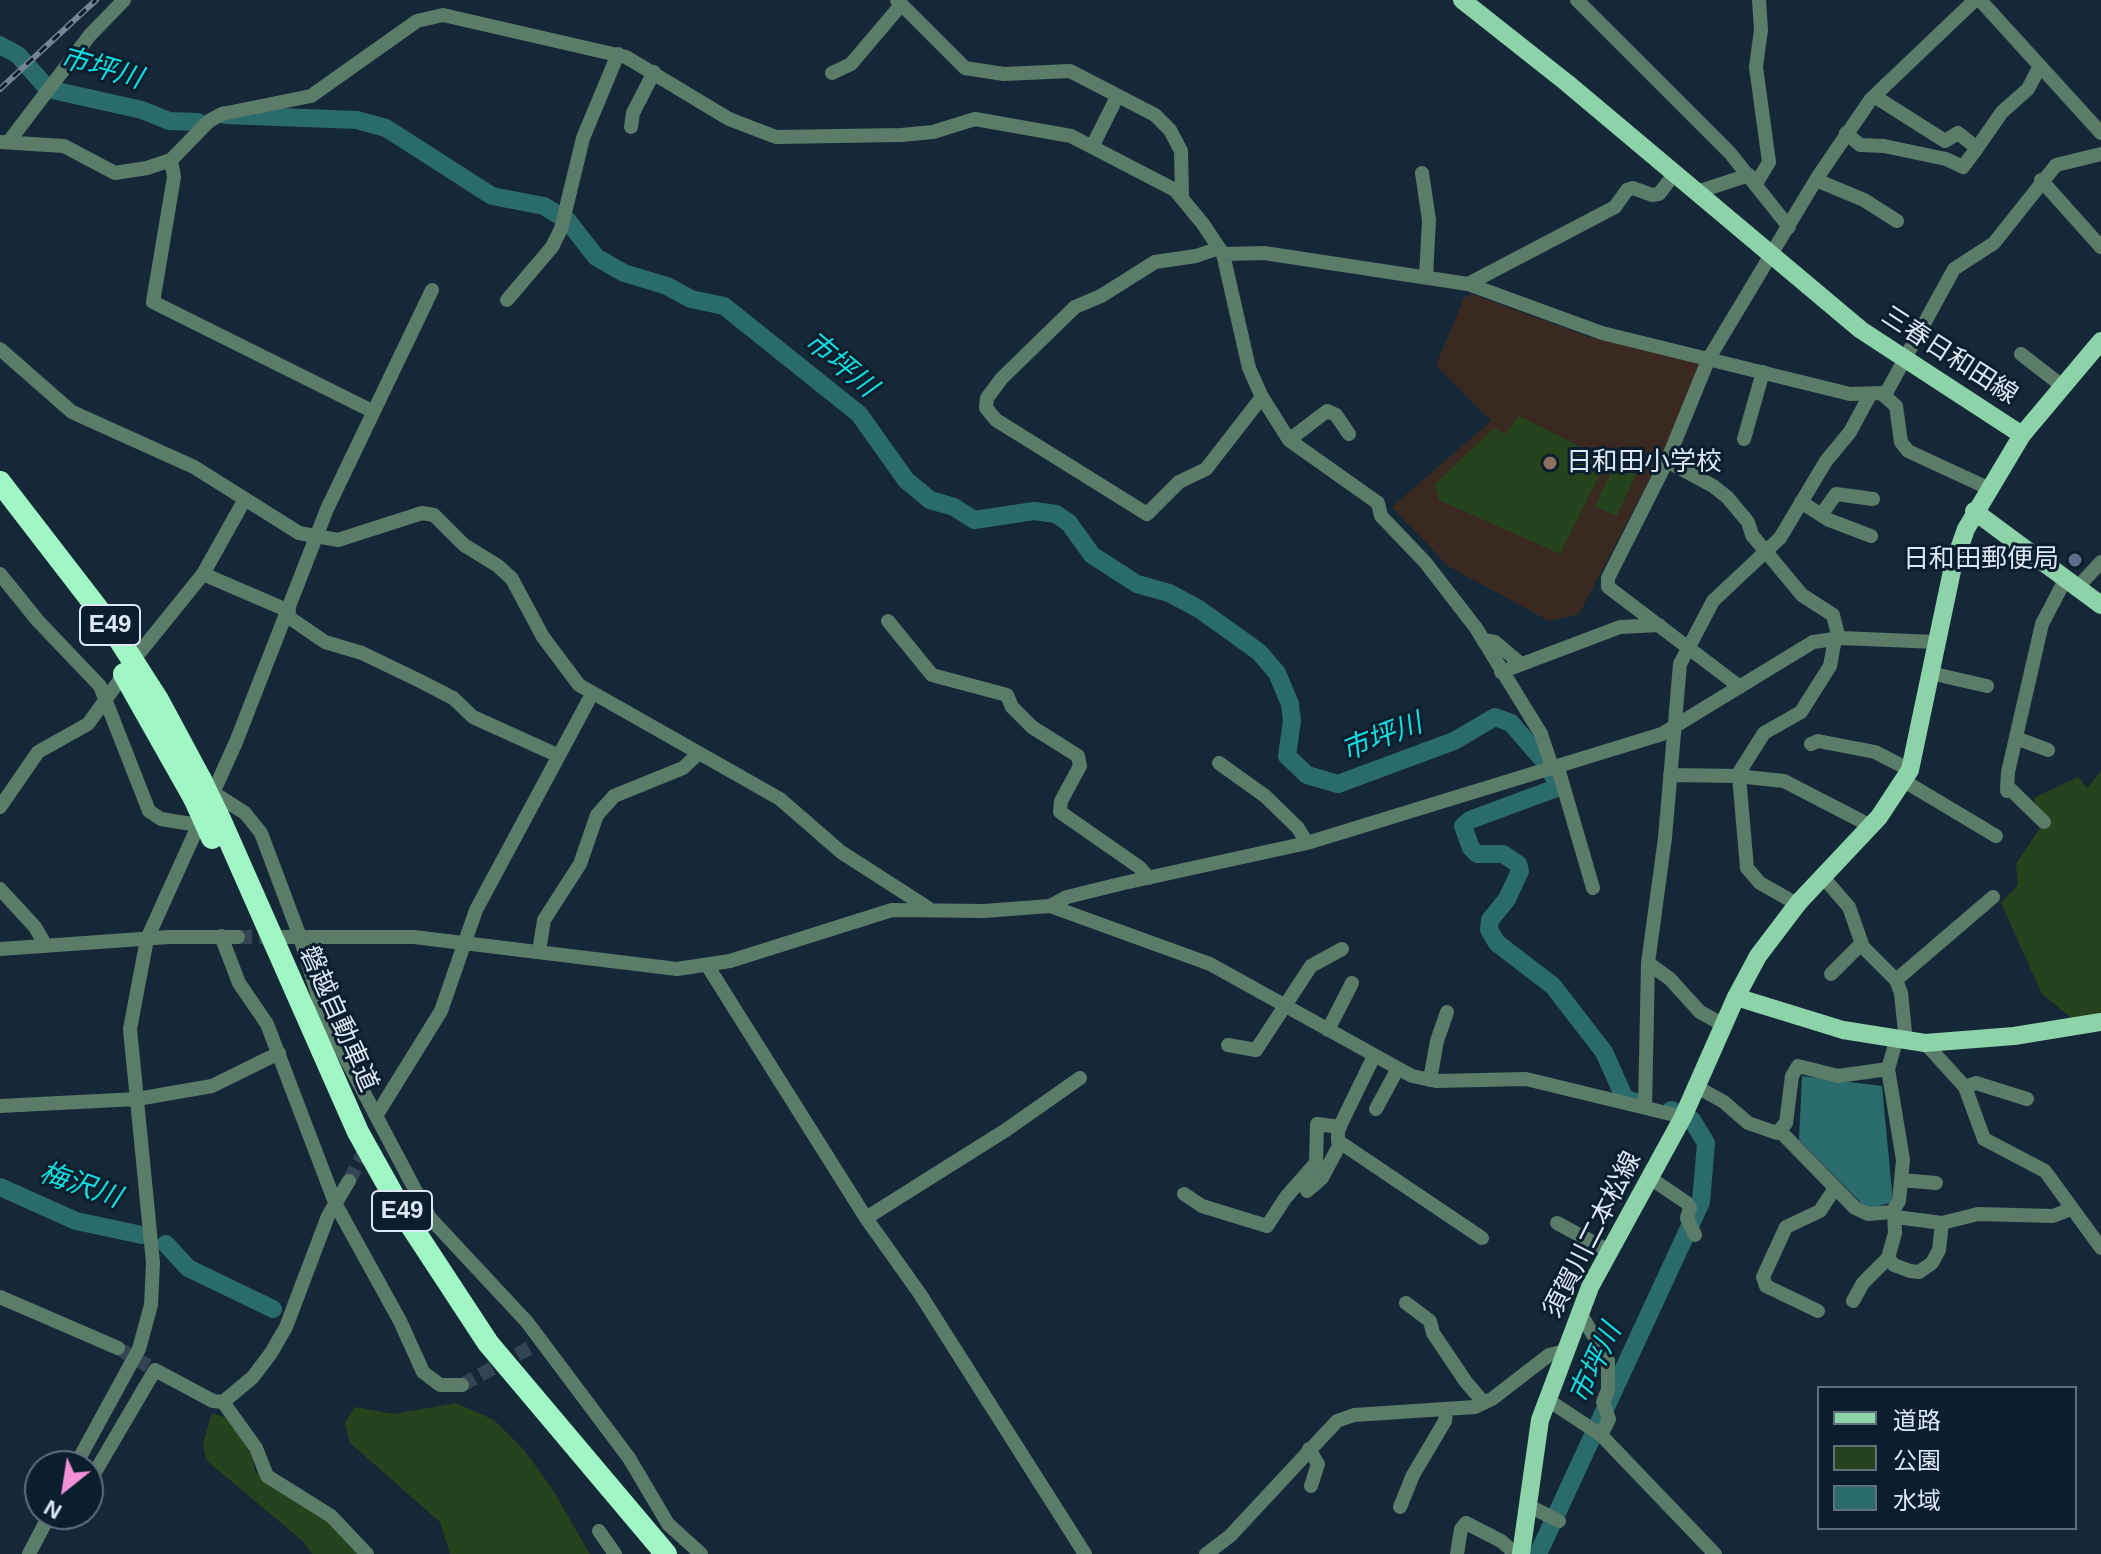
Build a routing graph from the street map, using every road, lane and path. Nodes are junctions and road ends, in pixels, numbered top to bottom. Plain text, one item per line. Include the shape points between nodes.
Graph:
1 (124, 0) edge
2 (1462, 0) edge
3 (1577, 0) edge
4 (1759, 0) edge
5 (1978, 0) edge
6 (899, 3) edge
7 (618, 54) junction
8 (2040, 66) junction
9 (654, 72) junction
10 (832, 73) dead end
11 (1874, 96) junction
12 (1117, 97) junction
13 (631, 127) dead end
14 (1846, 133) junction
15 (2101, 133) edge
16 (5, 141) edge
17 (1092, 147) junction
18 (1977, 148) junction
19 (2101, 154) edge
20 (171, 160) junction
21 (1422, 173) dead end
22 (1675, 173) junction
23 (1753, 180) junction
24 (1816, 180) junction
25 (2041, 180) junction
26 (1697, 192) junction
27 (1182, 196) junction
28 (1897, 221) dead end
29 (1789, 227) junction
30 (2101, 247) edge
31 (1221, 251) junction
32 (1772, 257) junction
33 (1426, 277) junction
34 (1468, 284) junction
35 (432, 290) dead end
36 (507, 300) dead end
37 (2101, 341) edge
38 (2, 353) edge
39 (2021, 354) dead end
40 (1709, 358) junction
41 (1906, 362) junction
42 (1763, 372) junction
43 (2061, 385) junction
44 (1877, 395) junction
45 (1262, 397) junction
46 (372, 411) junction
47 (1349, 434) dead end
48 (2022, 435) junction
49 (1744, 439) dead end
50 (1289, 440) junction
51 (1667, 461) junction
52 (0, 482) edge
53 (1988, 488) junction
54 (245, 499) junction
55 (1873, 499) dead end
56 (1801, 502) junction
57 (0, 504) edge
58 (1974, 511) junction
59 (1821, 515) junction
60 (1871, 536) dead end
61 (316, 538) junction
62 (1765, 552) junction
63 (2101, 562) edge
64 (0, 574) edge
65 (203, 574) junction
66 (2070, 584) junction
67 (2101, 605) edge
68 (288, 614) junction
69 (888, 621) dead end
70 (1659, 625) junction
71 (1837, 639) junction
72 (1483, 640) junction
73 (1936, 642) junction
74 (1688, 645) junction
75 (140, 652) dead end
76 (1521, 664) junction
77 (1501, 672) junction
78 (1930, 673) junction
79 (119, 681) dead end
80 (1987, 686) dead end
81 (1740, 687) junction
82 (592, 694) junction
83 (106, 699) junction
84 (1672, 729) junction
85 (2016, 738) junction
86 (1811, 744) dead end
87 (2048, 750) dead end
88 (699, 753) junction
89 (557, 755) junction
90 (1219, 763) dead end
91 (1555, 767) junction
92 (1670, 775) junction
93 (1907, 775) junction
94 (1738, 776) junction
95 (202, 790) junction
96 (1, 803) edge
97 (2044, 822) dead end
98 (1871, 826) junction
99 (210, 827) junction
100 (1996, 836) dead end
101 (1307, 843) junction
102 (1822, 876) junction
103 (1149, 878) junction
104 (1593, 888) dead end
105 (0, 889) edge
106 (1993, 897) dead end
107 (1797, 904) junction
108 (1050, 906) junction
109 (928, 908) junction
110 (221, 936) junction
111 (238, 937) tunnel mouth
112 (283, 937) tunnel mouth
113 (300, 937) junction
114 (147, 939) junction
115 (465, 942) junction
116 (1861, 944) junction
117 (46, 946) junction
118 (0, 949) edge
119 (1342, 949) dead end
120 (539, 951) junction
121 (1648, 963) junction
122 (707, 965) junction
123 (1831, 974) dead end
124 (1896, 980) junction
125 (1352, 983) dead end
126 (1736, 997) junction
127 (1283, 1004) junction
128 (1447, 1012) dead end
129 (2101, 1022) edge
130 (1724, 1025) junction
131 (1328, 1030) junction
132 (1909, 1042) junction
133 (1228, 1045) dead end
134 (279, 1053) junction
135 (1374, 1056) junction
136 (1888, 1069) junction
137 (1397, 1070) junction
138 (1080, 1078) dead end
139 (1430, 1080) junction
140 (1697, 1087) junction
141 (1965, 1087) junction
142 (137, 1099) junction
143 (2027, 1099) dead end
144 (0, 1106) edge
145 (1645, 1108) junction
146 (1376, 1109) dead end
147 (1683, 1117) junction
148 (376, 1126) junction
149 (1340, 1127) junction
150 (1780, 1131) junction
151 (1340, 1144) junction
152 (1650, 1178) junction
153 (1901, 1180) junction
154 (349, 1181) tunnel mouth
155 (1936, 1183) dead end
156 (1835, 1188) junction
157 (1307, 1191) dead end
158 (1184, 1194) dead end
159 (336, 1205) junction
160 (2071, 1209) junction
161 (1895, 1214) junction
162 (866, 1218) junction
163 (1557, 1223) dead end
164 (1942, 1223) junction
165 (1695, 1235) dead end
166 (1482, 1238) dead end
167 (2101, 1248) edge
168 (1609, 1251) junction
169 (1888, 1258) junction
170 (0, 1297) edge
171 (1853, 1301) dead end
172 (1406, 1303) dead end
173 (1579, 1311) junction
174 (1818, 1311) dead end
175 (118, 1348) tunnel mouth
176 (1565, 1351) junction
177 (462, 1385) dead end
178 (1548, 1400) junction
179 (223, 1402) junction
180 (1484, 1403) junction
181 (1446, 1411) junction
182 (1601, 1435) junction
183 (1309, 1449) junction
184 (84, 1450) edge
185 (104, 1457) edge
186 (1311, 1486) dead end
187 (1527, 1505) junction
188 (1400, 1507) dead end
189 (1559, 1521) dead end
190 (42, 1530) edge
191 (599, 1531) dead end
192 (29, 1554) edge
193 (367, 1554) edge
194 (615, 1554) edge
195 (648, 1554) edge
196 (666, 1554) edge
197 (701, 1554) edge
198 (1085, 1554) edge
199 (1206, 1554) edge
200 (1457, 1554) edge
201 (1518, 1554) edge
202 (1715, 1554) edge

1 - 16 street
2 - 22 main road, 三春日和田線
3 - 23 street
4 - 23 street via 1756,67 1769,162
5 - 8 street
5 - 11 street
6 - 10 street via 851,64
6 - 12 street via 965,68 1004,74 1061,69
7 - 9 street
7 - 20 street via 453,15 422,18 311,96 214,118
7 - 36 street via 583,138 561,229
8 - 15 street
8 - 18 street via 2028,89 2002,112
9 - 13 street
9 - 17 street via 729,119 776,137 901,135 975,119 1058,131
11 - 14 street
11 - 18 street via 1945,141 1958,133
12 - 17 street
12 - 27 street via 1155,115 1170,130 1182,158
14 - 18 street via 1860,145 1946,159 1963,167
14 - 24 street
16 - 20 street via 64,146 115,173
17 - 27 street
19 - 25 street via 2056,165
20 - 46 street via 174,177 153,302
21 - 33 street via 1429,220
22 - 26 main road, 三春日和田線
22 - 34 street via 1659,194 1633,188 1615,207
23 - 26 street
23 - 29 street
24 - 28 street
24 - 29 street
25 - 30 street
25 - 41 street via 1994,243 1954,269
26 - 32 main road, 三春日和田線
27 - 31 street
29 - 32 street
31 - 33 street
31 - 45 street via 1246,359
31 - 45 street via 1155,262 1075,307 1002,378 986,408 996,420 1147,514 1179,482 1206,469
32 - 40 street
32 - 41 main road, 三春日和田線
33 - 34 street
34 - 40 street via 1602,333
35 - 46 street
37 - 43 main road
38 - 54 street via 72,412 172,455
39 - 43 street
40 - 42 street
40 - 51 street
41 - 44 street
41 - 48 main road, 三春日和田線
42 - 44 street via 1850,394
42 - 49 street
43 - 48 main road
44 - 53 street via 1896,406 1901,442 1908,451
44 - 56 street
45 - 50 street
46 - 61 street
47 - 50 street via 1327,411
48 - 53 main road, 三春日和田線
50 - 72 street via 1378,503 1381,516 1457,600
51 - 62 street via 1719,490 1748,522
51 - 70 street via 1608,578 1608,587
52 - 95 highway, 磐越自動車道 / E49 via 108,622 158,700
53 - 58 main road, 三春日和田線
54 - 61 street via 289,528
54 - 65 street
55 - 59 street via 1836,494
56 - 59 street
56 - 62 street
57 - 95 highway, 磐越自動車道 / E49 via 98,634
58 - 66 main road
58 - 73 main road, 三春日和田線 via 1953,566
59 - 60 street
61 - 68 street
61 - 82 street via 338,540 422,513 434,515 464,545 512,579 562,667
62 - 71 street via 1802,595 1833,615
62 - 74 street via 1719,594
63 - 66 street
64 - 83 street via 94,678
65 - 68 street
65 - 75 street
66 - 67 main road
66 - 85 street via 2042,624
68 - 89 street via 325,642 408,675 449,695 473,717
68 - 95 street
69 - 103 street via 932,675 1007,695 1032,727 1078,756 1080,766 1060,812
70 - 74 street
70 - 76 street via 1620,627
71 - 73 street
71 - 81 street via 1813,642
71 - 94 street via 1830,666 1801,712 1764,733
72 - 76 street via 1495,642
72 - 77 street
73 - 78 main road, 三春日和田線
74 - 81 street
74 - 84 street via 1680,664
76 - 77 street
77 - 91 street via 1541,734
78 - 80 street
78 - 93 main road, 三春日和田線
79 - 83 street
81 - 84 street
82 - 88 street
82 - 89 street
83 - 96 street via 88,724 38,752
83 - 99 street via 149,811 161,819
84 - 91 street
84 - 92 street
85 - 87 street
85 - 97 street via 2007,789
86 - 93 street via 1856,747
88 - 109 street via 780,799 841,852
88 - 120 street via 683,768 614,796 597,815 580,864 544,920
89 - 115 street via 476,910
90 - 101 street via 1265,796
91 - 101 street
91 - 104 street
92 - 94 street
92 - 121 street
93 - 98 main road, 三春日和田線
93 - 100 street
94 - 98 street via 1795,785
94 - 107 street via 1747,868 1760,883
95 - 99 highway, 磐越自動車道 / E49, bridge
95 - 113 street via 254,821
98 - 102 main road, 三春日和田線
99 - 114 street
99 - 195 highway, 磐越自動車道 / E49 via 304,1051 393,1226 493,1371
99 - 196 highway, 磐越自動車道 / E49 via 358,1132 406,1218 488,1343
101 - 103 street
102 - 107 main road, 三春日和田線
102 - 116 street via 1846,902
103 - 108 street via 1067,897
105 - 117 street
106 - 124 street
107 - 126 main road, 三春日和田線 via 1758,956
108 - 109 street
108 - 127 street via 1204,962
109 - 122 street via 892,910
110 - 111 street
110 - 114 street
110 - 134 street via 230,965
112 - 113 street
113 - 115 street
113 - 148 street via 325,1019
114 - 117 street
114 - 142 street via 130,1029
115 - 120 street
115 - 148 street via 441,1011
116 - 123 street
116 - 124 street
117 - 118 street
119 - 127 street via 1315,962
120 - 122 street via 655,969
121 - 130 street via 1700,1012
121 - 145 street
122 - 162 street
124 - 132 street
125 - 131 street
126 - 130 main road, 須賀川二本松線
126 - 132 main road via 1843,1030
127 - 131 street
127 - 133 street via 1256,1050
128 - 139 street
129 - 132 main road via 2014,1036
130 - 140 main road, 須賀川二本松線
131 - 135 street
132 - 136 street
132 - 141 street
134 - 142 street via 212,1086
134 - 159 street
135 - 137 street
135 - 149 street
136 - 150 street via 1838,1076 1798,1066
136 - 153 street via 1903,1154
137 - 139 street
137 - 146 street
138 - 162 street
139 - 145 street via 1526,1079
140 - 147 main road, 須賀川二本松線
140 - 150 street via 1748,1123
141 - 143 street via 1976,1083
141 - 160 street via 1980,1135 2042,1168
142 - 144 street
142 - 184 street via 153,1263 149,1321
145 - 147 street
147 - 152 main road, 須賀川二本松線
148 - 197 street via 442,1234 484,1272 535,1345 629,1458 662,1517
149 - 151 street
149 - 158 street via 1317,1124 1316,1163 1267,1226 1202,1206
150 - 156 street
151 - 157 street via 1322,1178
151 - 166 street
152 - 165 street via 1687,1203
152 - 168 main road, 須賀川二本松線
153 - 155 street
153 - 161 street
154 - 159 street
156 - 161 street via 1868,1214
156 - 174 street via 1820,1211 1786,1227 1763,1277 1766,1286
159 - 177 street via 423,1372 440,1385
159 - 179 street via 271,1353
160 - 164 street via 2053,1216 1978,1214
160 - 167 street
161 - 164 street
161 - 169 street
162 - 198 street
163 - 168 street
164 - 169 street via 1939,1250 1926,1269 1910,1271
168 - 173 main road, 須賀川二本松線
169 - 171 street
170 - 175 street
172 - 180 street via 1430,1321 1433,1333
173 - 176 main road, 須賀川二本松線
173 - 182 street via 1608,1360 1603,1402 1609,1419
176 - 178 main road, 須賀川二本松線
176 - 180 street via 1542,1359
178 - 182 street
178 - 187 main road, 須賀川二本松線
179 - 185 street via 155,1370
179 - 193 street via 256,1448 267,1476 331,1516
180 - 181 street
181 - 183 street via 1348,1417 1327,1428
181 - 188 street
182 - 202 street
183 - 186 street via 1318,1464
183 - 199 street via 1247,1518
187 - 189 street
187 - 201 main road, 須賀川二本松線
190 - 192 street
191 - 194 street
200 - 201 street via 1466,1523

